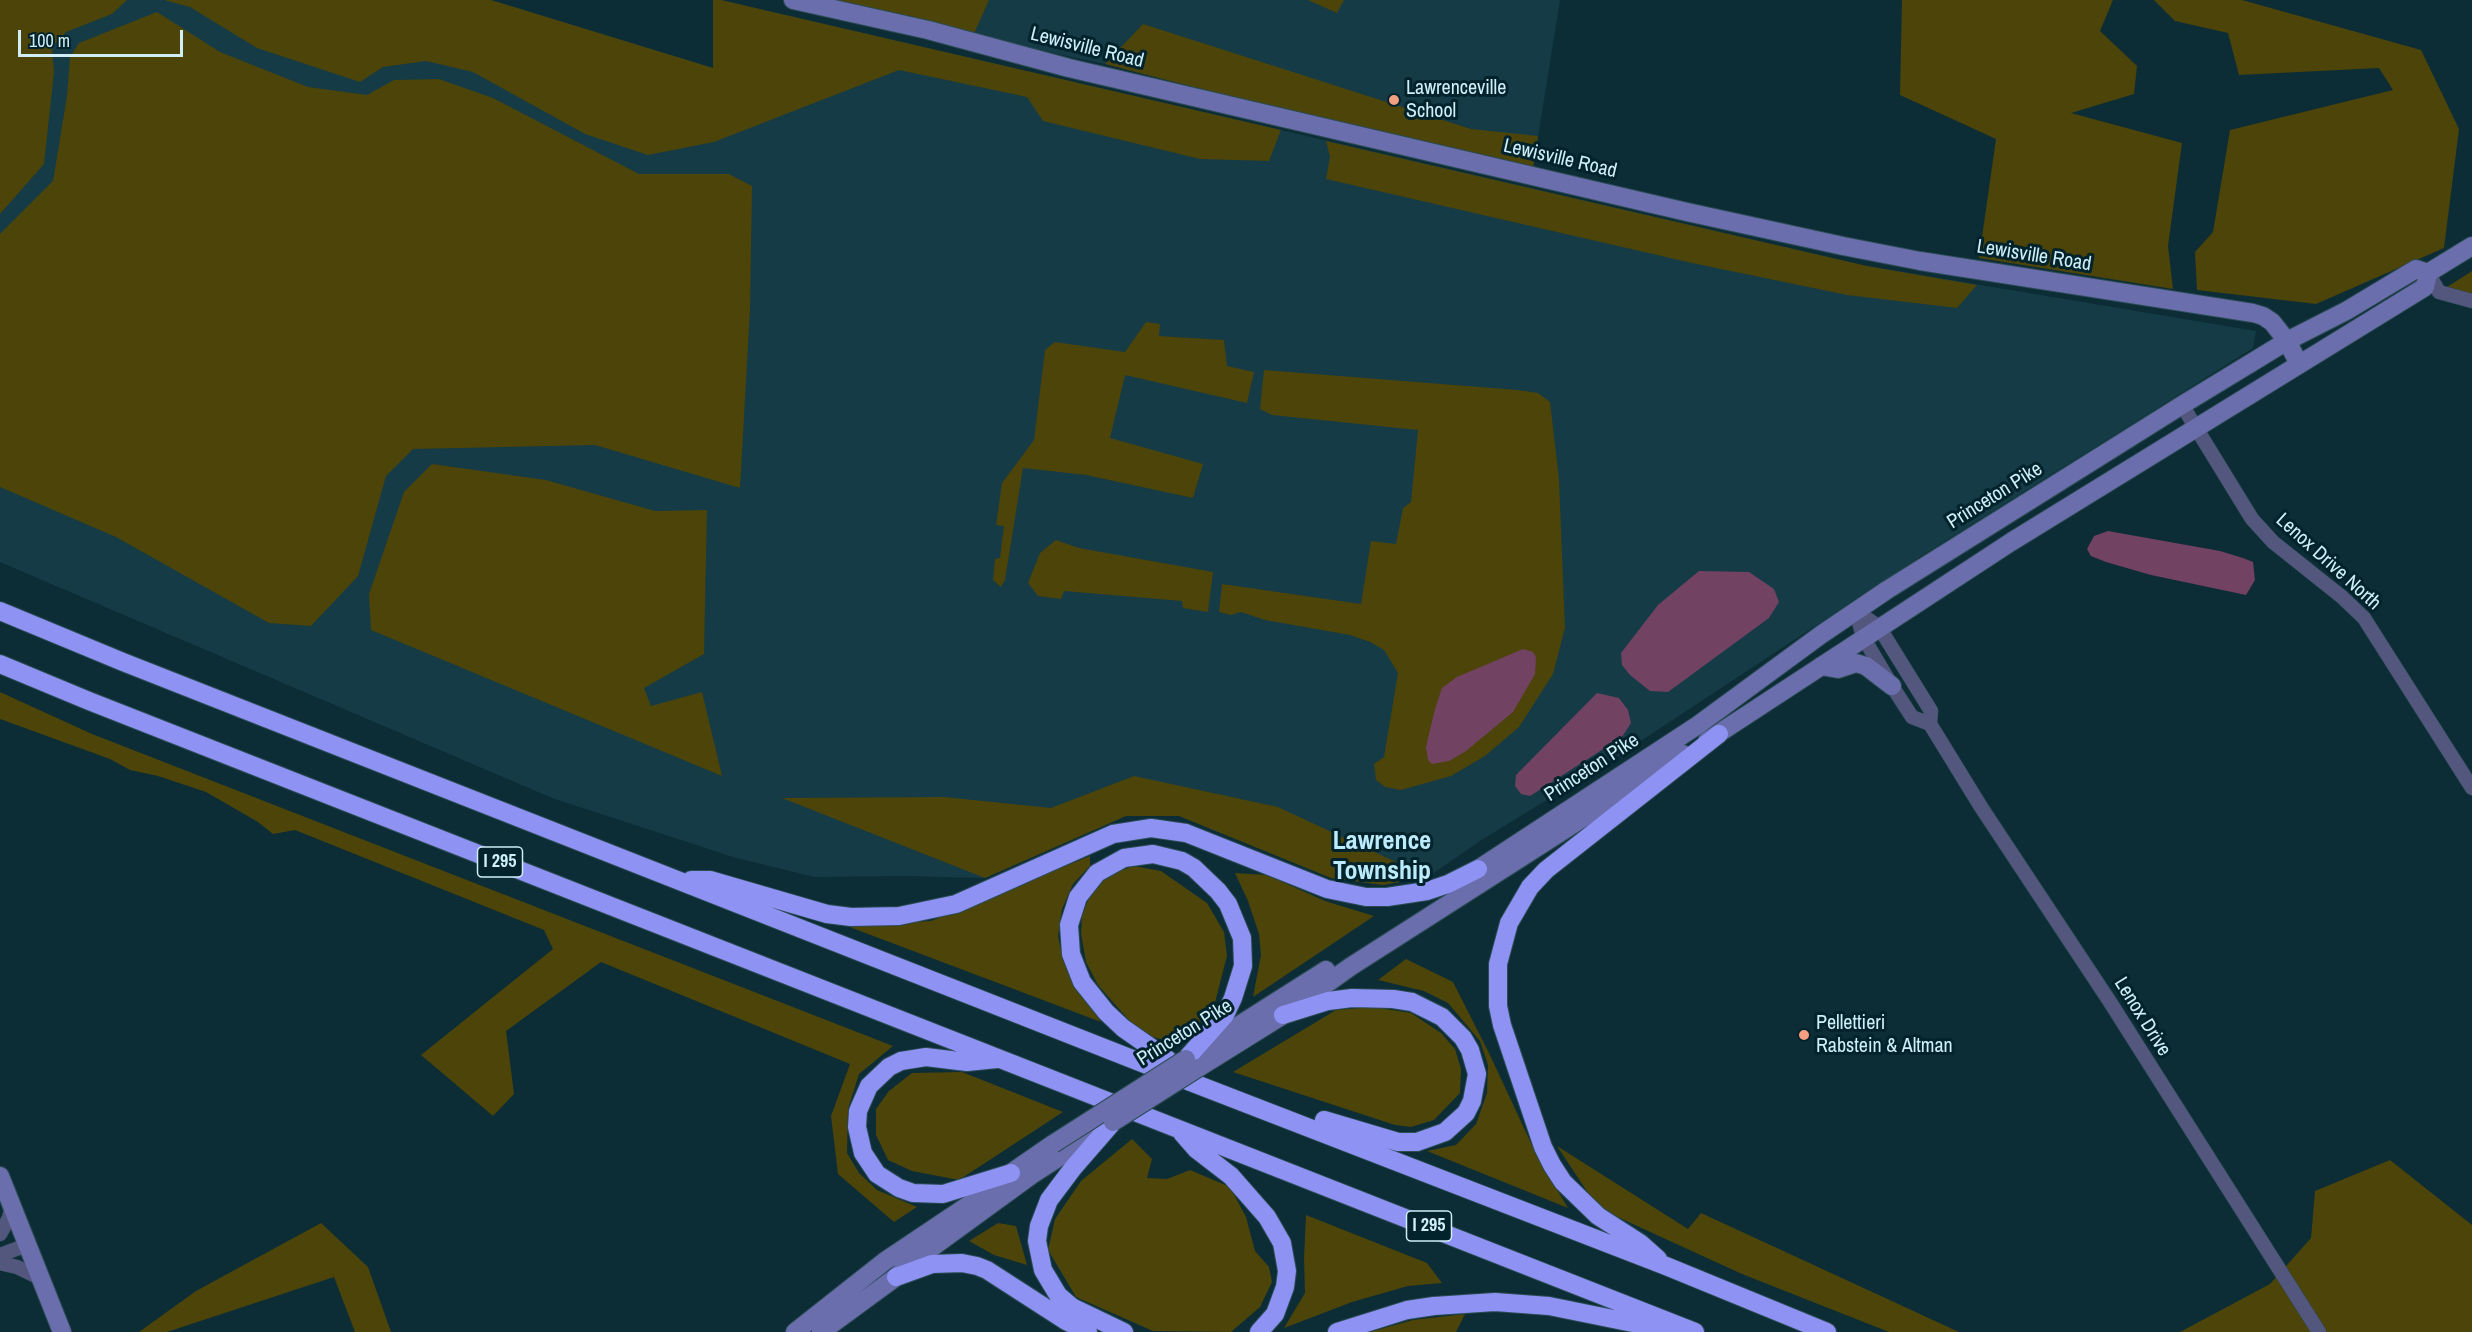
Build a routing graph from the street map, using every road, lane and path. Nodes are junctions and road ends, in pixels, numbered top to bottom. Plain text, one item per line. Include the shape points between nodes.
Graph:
1 (794, 0) edge
2 (2472, 246) edge
3 (2428, 273) junction
4 (2472, 301) edge
5 (2287, 341) junction
6 (2299, 364) junction
7 (2182, 405) junction
8 (2195, 428) junction
9 (0, 611) edge
10 (1856, 611) junction
11 (1879, 627) junction
12 (1863, 637) junction
13 (0, 664) edge
14 (1821, 666) junction
15 (1892, 686) junction
16 (1930, 724) junction
17 (1719, 734) junction
18 (2472, 788) edge
19 (1478, 869) junction
20 (676, 880) junction
21 (1283, 1015) junction
22 (1236, 1027) junction
23 (1001, 1059) junction
24 (1186, 1059) joint
25 (1188, 1081) junction
26 (1294, 1121) junction
27 (1113, 1122) joint
28 (1178, 1129) junction
29 (1062, 1156) junction
30 (1011, 1173) junction
31 (0, 1176) edge
32 (12, 1206) junction
33 (0, 1234) edge
34 (27, 1245) junction
35 (0, 1255) edge
36 (0, 1263) edge
37 (1666, 1266) junction
38 (896, 1277) junction
39 (40, 1278) junction
40 (1687, 1329) edge
41 (62, 1332) edge
42 (795, 1332) edge
43 (821, 1332) edge
44 (1088, 1332) edge
45 (1124, 1332) edge
46 (1259, 1332) edge
47 (1337, 1332) edge
48 (1827, 1332) edge
49 (2319, 1332) edge

1 - 5 main road, Lewisville Road via 1069,68 1843,246 2253,313 2272,322
2 - 3 main road, Princeton Pike
3 - 4 street via 2439,292
3 - 5 main road, Princeton Pike via 2416,269
3 - 6 main road, Princeton Pike via 2424,287
5 - 6 main road, Lewisville Road
5 - 7 main road, Princeton Pike
6 - 8 main road, Princeton Pike
7 - 8 street, Lenox Drive North
7 - 10 main road, Princeton Pike
8 - 11 main road, Princeton Pike
8 - 18 street, Lenox Drive North via 2252,519 2273,542 2364,618
9 - 20 highway, I 295
10 - 11 street, Lenox Drive
10 - 12 street, Lenox Drive
10 - 19 main road, Princeton Pike via 1698,725
11 - 12 main road, Princeton Pike
11 - 16 street, Lenox Drive via 1931,711
12 - 14 main road, Princeton Pike
12 - 15 street, Lenox Drive
13 - 23 highway, I 295
14 - 15 main road via 1838,669 1856,663
14 - 17 main road, Princeton Pike
15 - 16 street, Lenox Drive via 1912,717
16 - 49 street, Lenox Drive
17 - 21 main road, Princeton Pike via 1350,967
17 - 37 highway via 1545,870 1509,923 1498,964 1502,1025 1552,1165 1563,1182 1598,1216 1640,1243
19 - 20 highway via 1427,891 1366,897 1327,889 1186,833 1151,828 1113,834 956,904 899,916 827,914 710,880
19 - 22 main road, Princeton Pike
20 - 25 highway, I 295
21 - 22 main road, Princeton Pike
21 - 26 highway via 1352,998 1412,1002 1453,1026 1470,1050 1477,1074 1466,1113 1446,1132 1418,1142 1398,1142 1317,1118
22 - 24 highway
22 - 25 highway via 1243,949 1237,922 1218,891 1194,868 1167,856 1140,854 1096,873 1085,885 1072,912 1069,940 1075,968 1106,1012 1166,1058
22 - 27 main road, Princeton Pike, bridge
23 - 28 highway, I 295
23 - 30 highway via 968,1062 926,1057 901,1061 883,1071 869,1086 858,1111 857,1127 869,1164 888,1182 913,1193 943,1194
24 - 29 main road, Princeton Pike, bridge
25 - 26 highway, I 295
26 - 37 highway, I 295
27 - 29 highway
28 - 40 highway, I 295
28 - 46 highway via 1196,1149 1231,1176 1267,1217 1282,1243 1287,1271 1285,1287 1275,1314
29 - 30 main road, Princeton Pike
29 - 38 main road, Princeton Pike
29 - 45 highway via 1037,1241 1043,1270 1058,1295 1072,1306
30 - 42 main road, Princeton Pike via 885,1261
31 - 32 main road
32 - 33 street
32 - 34 main road
34 - 35 street
34 - 39 main road
36 - 39 street
37 - 48 highway, I 295
38 - 43 main road, Princeton Pike
38 - 44 highway via 932,1264 977,1266
39 - 41 main road
40 - 47 highway via 1643,1325 1549,1306 1477,1302 1407,1311

